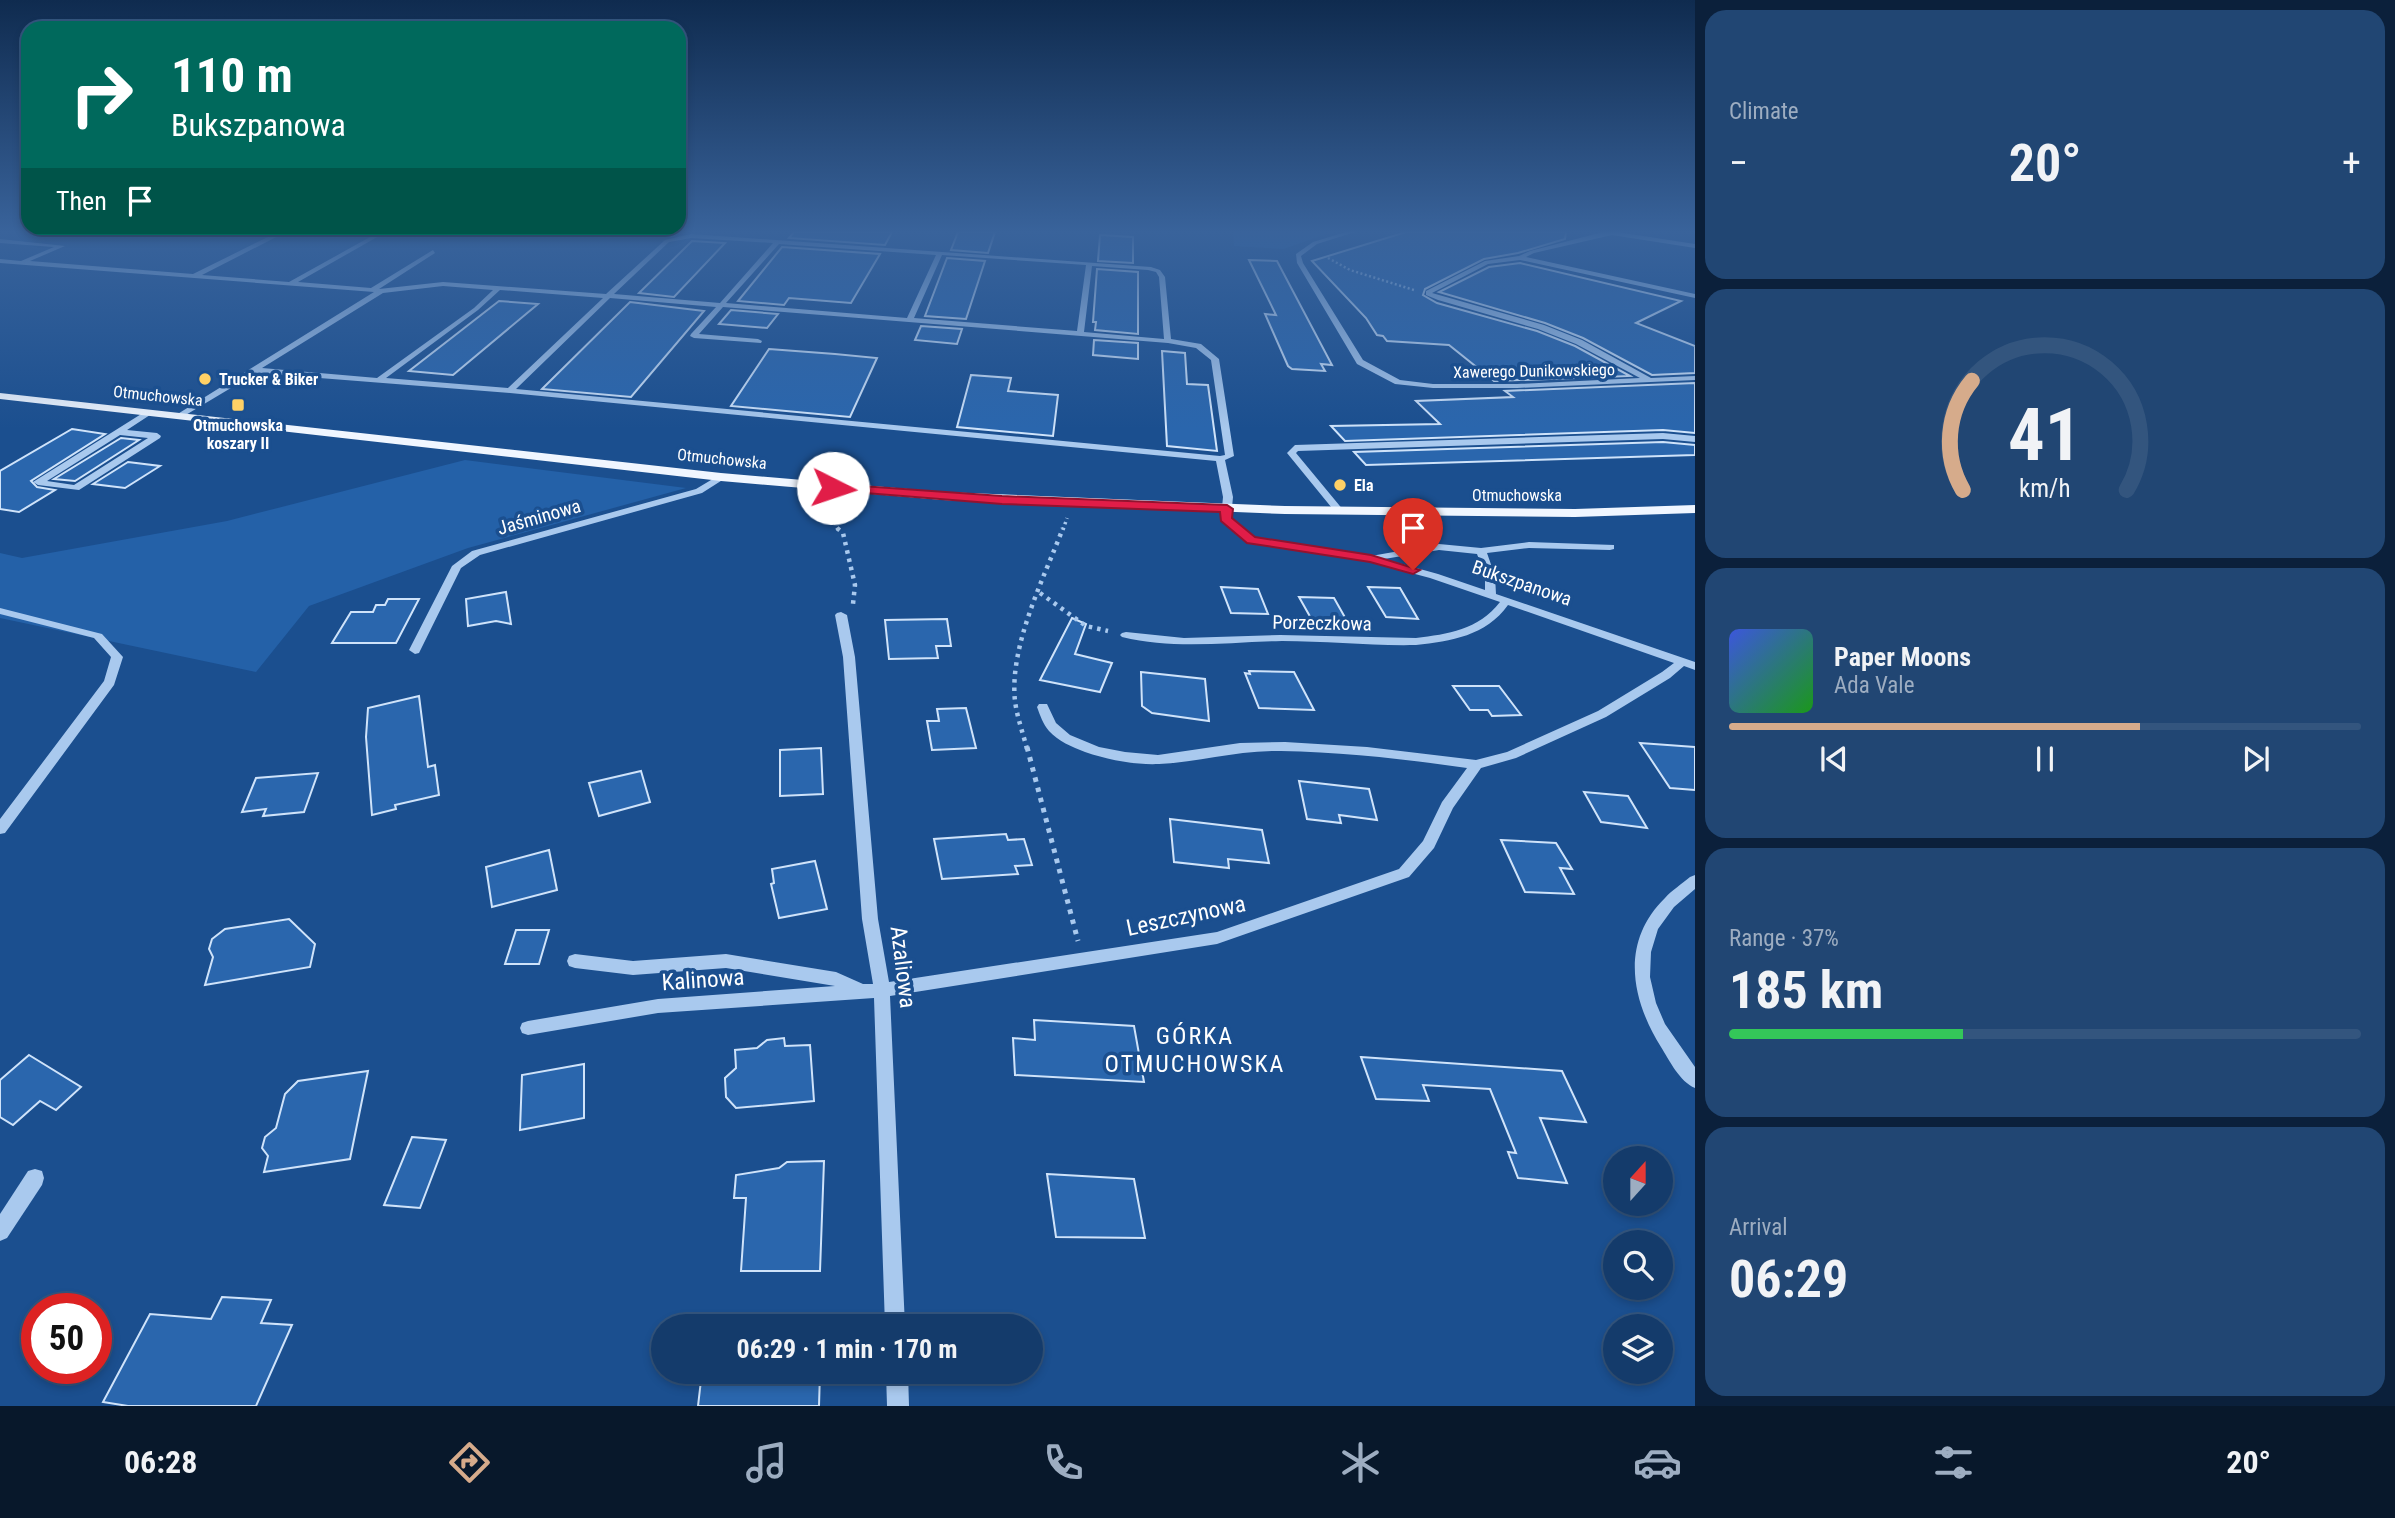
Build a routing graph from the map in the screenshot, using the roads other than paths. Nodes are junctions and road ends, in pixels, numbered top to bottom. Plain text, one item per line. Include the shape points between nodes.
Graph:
1 (371, 298) edge
2 (489, 298) edge
3 (606, 298) edge
4 (628, 298) edge
5 (729, 298) edge
6 (920, 298) edge
7 (1085, 298) edge
8 (1165, 298) edge
9 (1321, 298) edge
10 (1441, 298) edge
11 (722, 305) junction
12 (910, 320) junction
13 (1080, 333) junction
14 (758, 341) dead end
15 (1168, 341) junction
16 (253, 370) junction
17 (1695, 378) edge
18 (380, 379) junction
19 (1652, 381) junction
20 (510, 391) junction
21 (0, 396) edge
22 (149, 413) junction
23 (179, 416) junction
24 (119, 432) junction
25 (1695, 439) edge
26 (1220, 459) junction
27 (720, 477) junction
28 (1227, 509) junction
29 (1695, 509) edge
30 (1339, 511) junction
31 (1610, 547) dead end
32 (1481, 551) junction
33 (1371, 559) junction
34 (1491, 594) junction
35 (1506, 601) junction
36 (0, 611) edge
37 (841, 615) road end
38 (1126, 635) road end
39 (415, 650) dead end
40 (1688, 664) edge
41 (1043, 707) dead end
42 (1476, 765) junction
43 (0, 828) edge
44 (1695, 881) edge
45 (575, 961) dead end
46 (882, 990) junction
47 (862, 991) junction
48 (528, 1028) dead end
49 (1695, 1080) edge
50 (35, 1178) dead end
51 (0, 1231) edge
52 (895, 1314) edge
53 (897, 1384) edge
54 (898, 1406) edge

1 - 16 street
2 - 18 street
3 - 20 street
4 - 11 street
5 - 11 street
6 - 12 street
7 - 13 street
8 - 15 street
9 - 19 street, Xawerego Dunikowskiego via 1360,362 1398,382 1433,386
10 - 19 street via 1527,321 1579,342
11 - 12 street
11 - 14 street via 694,336
12 - 13 street
13 - 15 street
15 - 26 street via 1198,346 1215,359 1230,456
16 - 18 street
16 - 23 street
17 - 19 street, Xawerego Dunikowskiego
18 - 20 street
20 - 26 street
21 - 22 main road, Otmuchowska
22 - 23 main road, Otmuchowska
22 - 24 street
23 - 27 main road, Otmuchowska
24 - 24 street via 61,468 38,482 76,488 157,436
25 - 30 street via 1663,436 1295,448 1291,453 1301,469
26 - 28 street
27 - 28 main road, Otmuchowska via 1002,500
27 - 39 street, Jaśminowa via 699,491 476,553 457,566
28 - 30 main road, Otmuchowska
28 - 33 street, Bukszpanowa via 1226,519 1251,540
29 - 30 main road, Otmuchowska
31 - 32 street via 1540,544
32 - 33 street via 1438,547
32 - 34 street
33 - 34 street, Bukszpanowa
34 - 35 street, Bukszpanowa
35 - 38 street, Porzeczkowa via 1482,625 1460,635 1426,639 1280,638 1198,644 1160,643
35 - 40 street, Bukszpanowa
36 - 43 street via 98,636 117,657 110,682
37 - 46 street, Azaliowa via 849,657 870,919
40 - 42 street via 1602,714 1511,755
41 - 42 street via 1053,728 1079,744 1125,758 1163,759 1254,746 1315,747
42 - 46 street, Leszczynowa via 1447,806 1429,844 1404,873 1217,938
44 - 49 street via 1672,896 1653,922 1642,949 1639,974 1644,998 1671,1053
45 - 47 street via 633,968 726,961 836,979
46 - 47 street, Kalinowa
46 - 52 street, Azaliowa
47 - 48 street, Kalinowa via 659,1006
50 - 51 street
53 - 54 street

